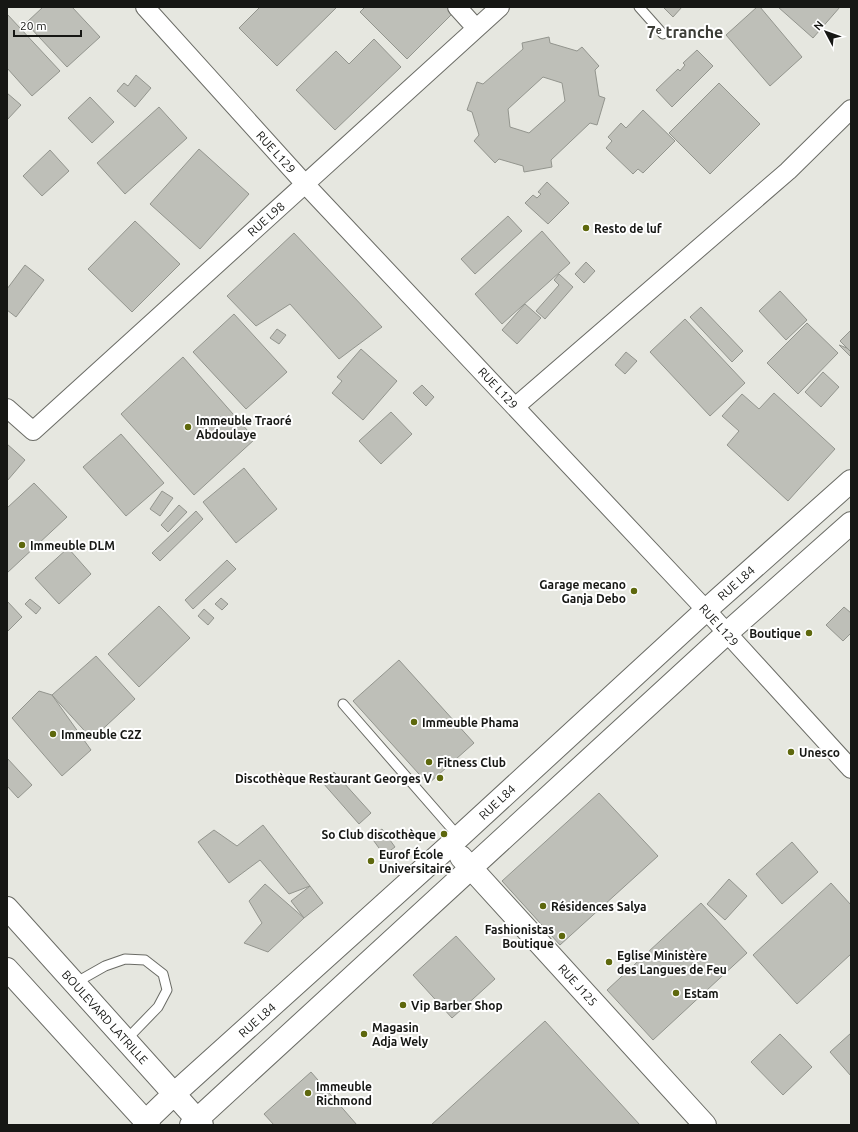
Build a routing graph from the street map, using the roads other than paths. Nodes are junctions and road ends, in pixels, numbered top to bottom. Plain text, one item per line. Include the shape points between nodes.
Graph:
1 (145, 7) edge
2 (458, 7) edge
3 (500, 7) edge
4 (639, 7) edge
5 (476, 28) junction
6 (663, 34) dead end
7 (851, 109) edge
8 (305, 184) junction
9 (515, 407) junction
10 (7, 408) edge
11 (851, 481) edge
12 (851, 524) edge
13 (706, 610) junction
14 (727, 633) junction
15 (343, 704) dead end
16 (851, 770) edge
17 (455, 841) junction
18 (471, 868) junction
19 (7, 908) edge
20 (7, 969) edge
21 (75, 983) junction
22 (126, 1040) junction
23 (174, 1094) junction
24 (197, 1123) edge
25 (147, 1124) edge
26 (705, 1125) edge

1 - 8 street, RUE L129
2 - 5 street
3 - 5 street, RUE L98
4 - 6 lane
5 - 8 street, RUE L98
7 - 9 street via 788,171
8 - 9 street, RUE L129
8 - 10 street, RUE L98 via 33,431
9 - 13 street, RUE L129
11 - 13 main road, RUE L84
12 - 14 main road
13 - 14 street, RUE L129
13 - 17 main road, RUE L84
14 - 16 street, RUE L129
14 - 18 main road
15 - 17 lane
17 - 18 main road, RUE J125
17 - 23 main road, RUE L84
18 - 24 main road
18 - 26 main road, RUE J125
19 - 21 main road, BOULEVARD LATRILLE
20 - 25 main road
21 - 22 main road, BOULEVARD LATRILLE
21 - 22 lane via 105,966 125,959 146,960 163,974 167,990 158,1006
22 - 23 main road, BOULEVARD LATRILLE
23 - 24 main road, BOULEVARD LATRILLE
23 - 25 main road, RUE L84

